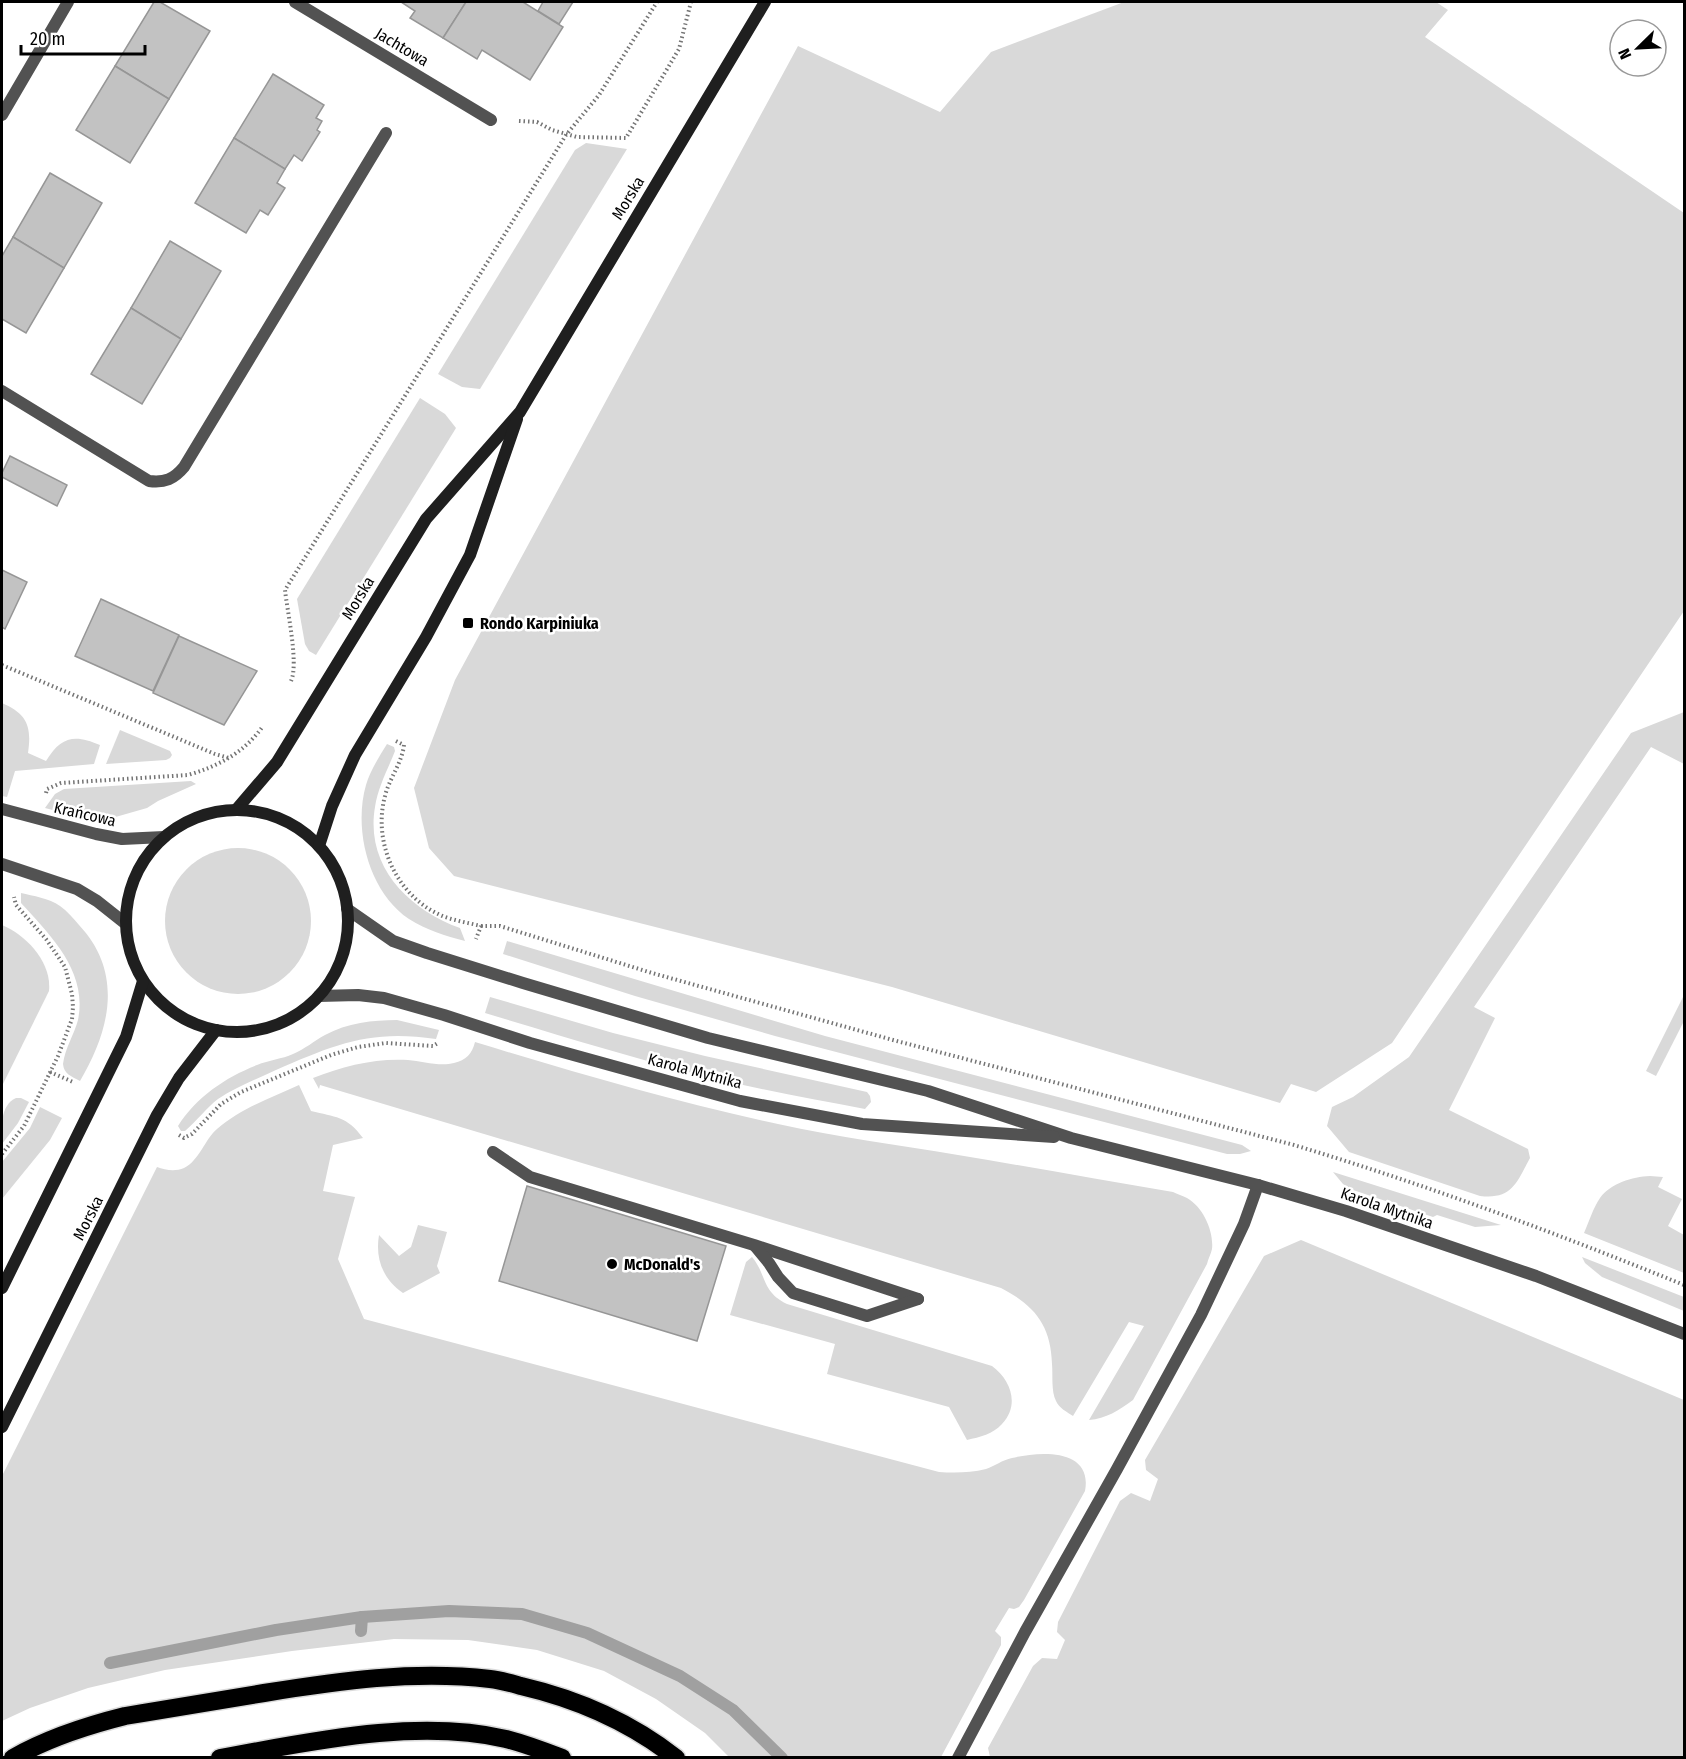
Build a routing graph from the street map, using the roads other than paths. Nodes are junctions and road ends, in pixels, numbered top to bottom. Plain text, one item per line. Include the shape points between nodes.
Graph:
1 (68, 2) edge
2 (295, 2) edge
3 (765, 2) edge
4 (2, 115) edge
5 (492, 120) road end
6 (386, 133) dead end
7 (2, 391) edge
8 (519, 412) junction
9 (2, 808) edge
10 (236, 810) junction
11 (164, 837) junction
12 (319, 846) junction
13 (2, 864) edge
14 (347, 909) junction
15 (126, 924) junction
16 (143, 981) junction
17 (319, 996) junction
18 (216, 1030) junction
19 (1071, 1138) junction
20 (493, 1152) dead end
21 (1258, 1185) junction
22 (754, 1245) junction
23 (2, 1288) edge
24 (1684, 1334) edge
25 (2, 1427) edge
26 (13, 1758) edge
27 (220, 1758) edge
28 (562, 1758) edge
29 (676, 1758) edge
30 (958, 1758) edge

1 - 4 street
2 - 5 street, Jachtowa
3 - 8 main road, Morska
6 - 7 street via 177,475 168,480 149,481
8 - 10 main road, Morska via 426,519 277,762
8 - 12 main road, Morska via 470,555 426,638 351,763
9 - 11 street, Krańcowa via 122,839
10 - 11 main road via 203,815
10 - 12 main road via 263,813 287,822
11 - 15 main road via 147,855 135,877
12 - 14 main road via 338,876
13 - 15 street via 77,889
14 - 17 main road via 340,963
14 - 19 street, Karola Mytnika via 393,941 497,975 708,1038 928,1091
15 - 16 main road via 129,948
16 - 18 main road via 180,1016
16 - 23 main road via 126,1037
17 - 18 main road via 302,1011 272,1027 238,1032
17 - 19 street, Karola Mytnika via 384,999 740,1101 862,1124
18 - 25 main road, Morska via 179,1078 157,1115
19 - 21 street, Karola Mytnika
20 - 22 street via 530,1177
21 - 24 street, Karola Mytnika via 1536,1276
21 - 30 street via 1202,1314
22 - 22 street via 918,1299 867,1316 793,1293
26 - 29 highway via 39,1743 125,1716 317,1684 428,1676 492,1679 554,1694 621,1722
27 - 28 highway via 328,1740 438,1732 505,1739

